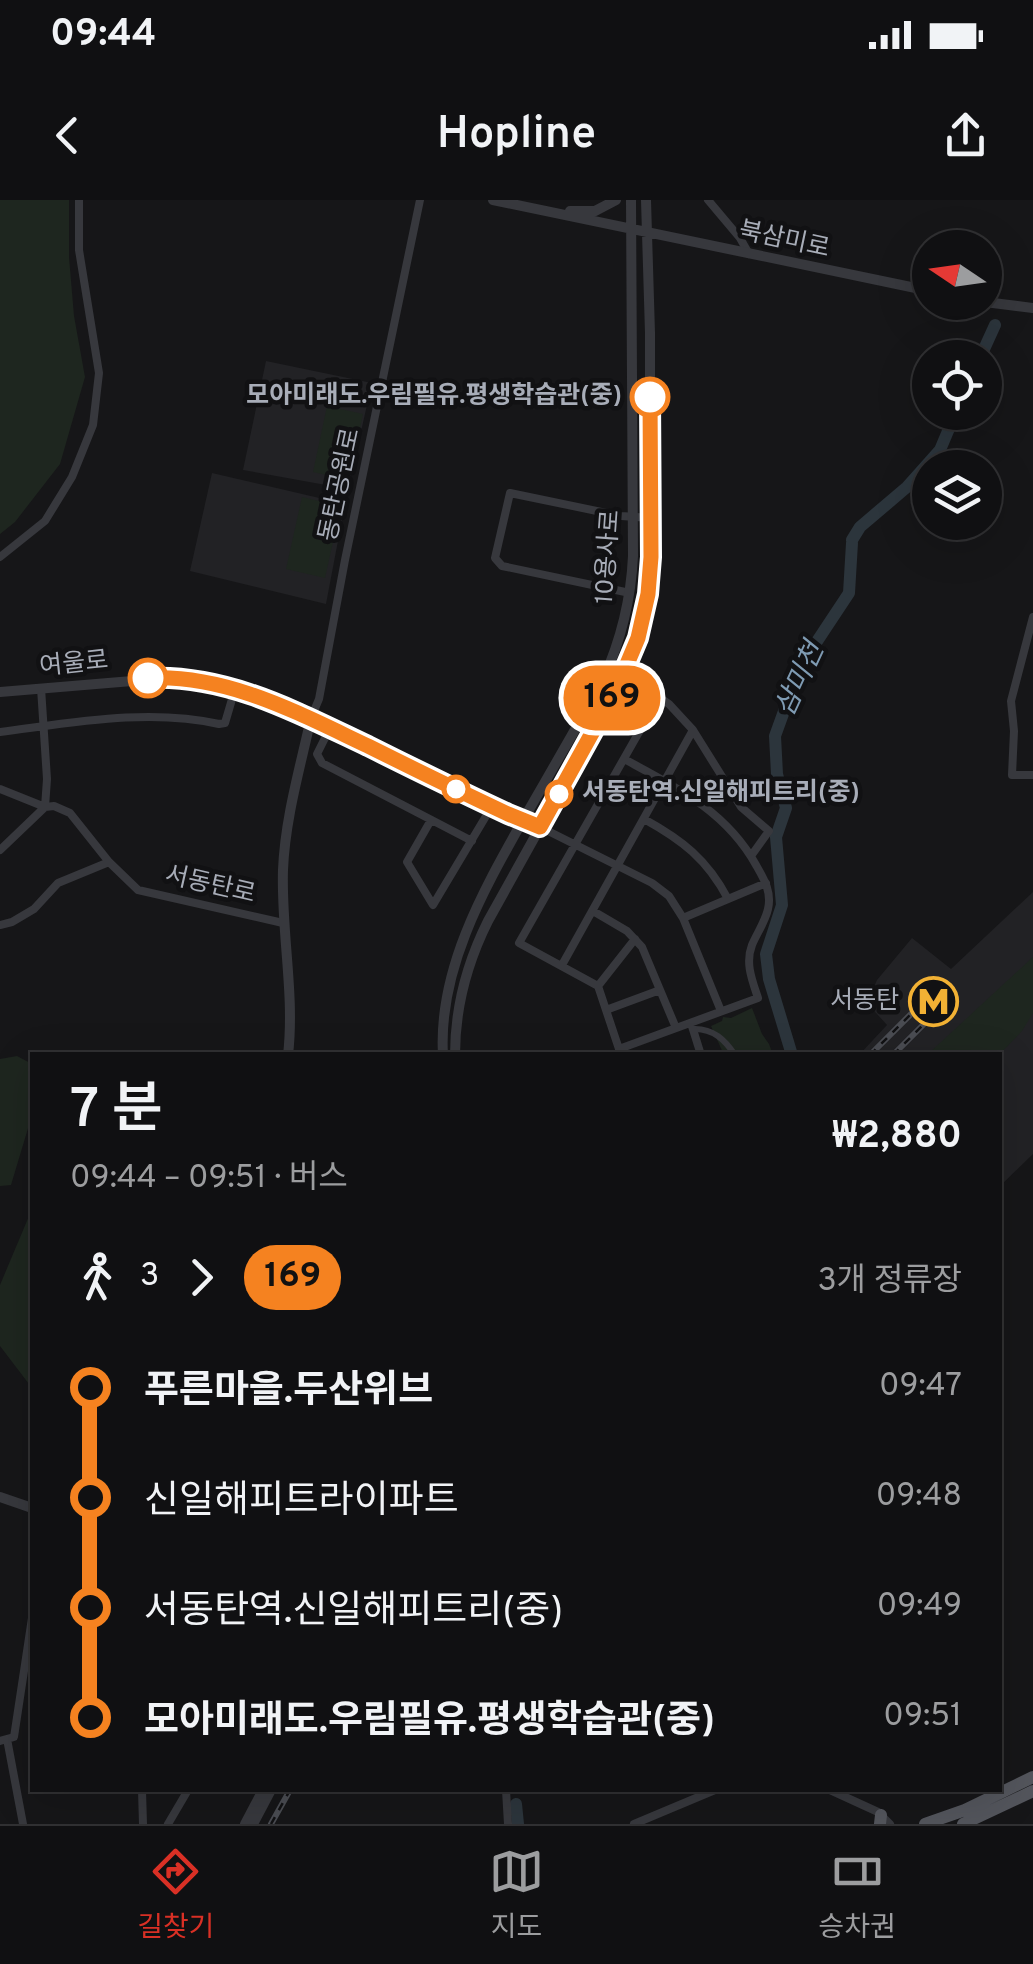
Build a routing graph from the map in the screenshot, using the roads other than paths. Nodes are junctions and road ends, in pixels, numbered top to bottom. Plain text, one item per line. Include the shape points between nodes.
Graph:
1 (79, 200) edge
2 (420, 200) edge
3 (493, 200) edge
4 (616, 200) edge
5 (630, 200) edge
6 (646, 200) edge
7 (708, 200) edge
8 (552, 212) junction
9 (630, 229) junction
10 (647, 233) junction
11 (749, 254) junction
12 (912, 287) edge
13 (1002, 304) edge
14 (1033, 308) edge
15 (633, 517) junction
16 (651, 518) junction
17 (0, 557) edge
18 (630, 593) junction
19 (1033, 617) edge
20 (625, 673) junction
21 (40, 688) junction
22 (235, 689) junction
23 (0, 692) edge
24 (659, 698) junction
25 (311, 718) junction
26 (43, 727) junction
27 (330, 728) junction
28 (693, 730) junction
29 (0, 732) edge
30 (624, 759) junction
31 (1033, 776) edge
32 (665, 781) junction
33 (0, 789) edge
34 (492, 806) junction
35 (45, 807) junction
36 (644, 819) junction
37 (430, 820) junction
38 (523, 820) junction
39 (540, 827) junction
40 (472, 841) junction
41 (575, 844) junction
42 (0, 850) edge
43 (752, 856) junction
44 (109, 862) junction
45 (618, 866) junction
46 (766, 883) junction
47 (728, 899) junction
48 (592, 911) junction
49 (682, 918) junction
50 (283, 923) junction
51 (0, 925) edge
52 (635, 939) junction
53 (562, 966) junction
54 (598, 986) junction
55 (660, 990) junction
56 (606, 1010) junction
57 (721, 1012) junction
58 (692, 1026) junction
59 (676, 1028) junction
60 (288, 1052) edge
61 (443, 1052) edge
62 (456, 1052) edge
63 (620, 1052) edge
64 (700, 1052) edge
65 (734, 1052) edge
66 (0, 1497) edge
67 (30, 1507) edge
68 (30, 1631) edge
69 (4, 1740) edge
70 (1033, 1777) edge
71 (1033, 1790) edge
72 (142, 1792) edge
73 (187, 1792) edge
74 (261, 1792) edge
75 (270, 1792) edge
76 (506, 1792) edge
77 (710, 1792) edge
78 (837, 1792) edge
79 (883, 1821) edge
80 (23, 1824) edge
81 (143, 1824) edge
82 (168, 1824) edge
83 (244, 1824) edge
84 (253, 1824) edge
85 (508, 1824) edge
86 (634, 1824) edge
87 (924, 1824) edge
88 (964, 1824) edge

1 - 17 street via 79,250 99,373 92,425 72,477 45,520
2 - 25 street, 동탄공원로
3 - 8 street
4 - 8 street via 595,212
5 - 9 street, 10용사로
6 - 10 street, 10용사로
7 - 11 street
8 - 9 street
9 - 10 street, 북삼미로
9 - 15 street, 10용사로
10 - 11 street, 북삼미로
10 - 16 street, 10용사로
11 - 12 street, 북삼미로
13 - 14 street
15 - 16 street
15 - 18 street, 10용사로
15 - 18 street via 510,492 495,558 502,566
16 - 20 street, 10용사로 via 648,594
18 - 38 street, 10용사로 via 603,680
19 - 31 street via 1011,701 1012,775
20 - 24 street
20 - 39 street, 10용사로
21 - 22 street, 여울로 via 168,678
21 - 23 street, 여울로
21 - 26 street
22 - 25 street, 여울로
22 - 26 street via 225,723 161,717
24 - 28 street
24 - 30 street
25 - 27 street, 여울로
25 - 50 street, 서동탄로 via 285,840
26 - 29 street
26 - 35 street
27 - 34 street, 여울로
27 - 37 street via 318,754 322,763
28 - 32 street
28 - 43 street via 740,807 770,831
30 - 32 street
30 - 41 street
32 - 36 street
32 - 43 street via 730,827
33 - 35 street, 서동탄로
34 - 38 street, 여울로
34 - 40 street
35 - 42 street
35 - 44 street, 서동탄로 via 70,812
36 - 45 street
36 - 47 street via 678,838
37 - 40 street
37 - 40 street via 407,862 432,905
38 - 39 street, 여울로
38 - 61 street, 10용사로 via 481,895 458,956
39 - 41 street
39 - 62 street, 10용사로 via 470,959
41 - 45 street
41 - 53 street via 519,943
43 - 46 street
44 - 50 street, 서동탄로 via 138,890
44 - 51 street via 58,883 34,909
45 - 48 street
45 - 49 street via 662,889
46 - 47 street
46 - 57 street via 768,908 748,965 758,998
47 - 49 street
48 - 52 street
48 - 53 street
49 - 57 street
50 - 60 street, 서동탄로
52 - 54 street
52 - 55 street
53 - 54 street
54 - 56 street
55 - 56 street
55 - 59 street
56 - 63 street
57 - 58 street
58 - 59 street
58 - 64 street
58 - 65 street via 723,1037
59 - 63 street
66 - 67 street
68 - 69 street via 14,1737
69 - 80 street
70 - 87 main road
71 - 88 main road
72 - 81 street
73 - 82 street
74 - 83 street
75 - 84 street
76 - 85 street
77 - 86 street
78 - 79 street

